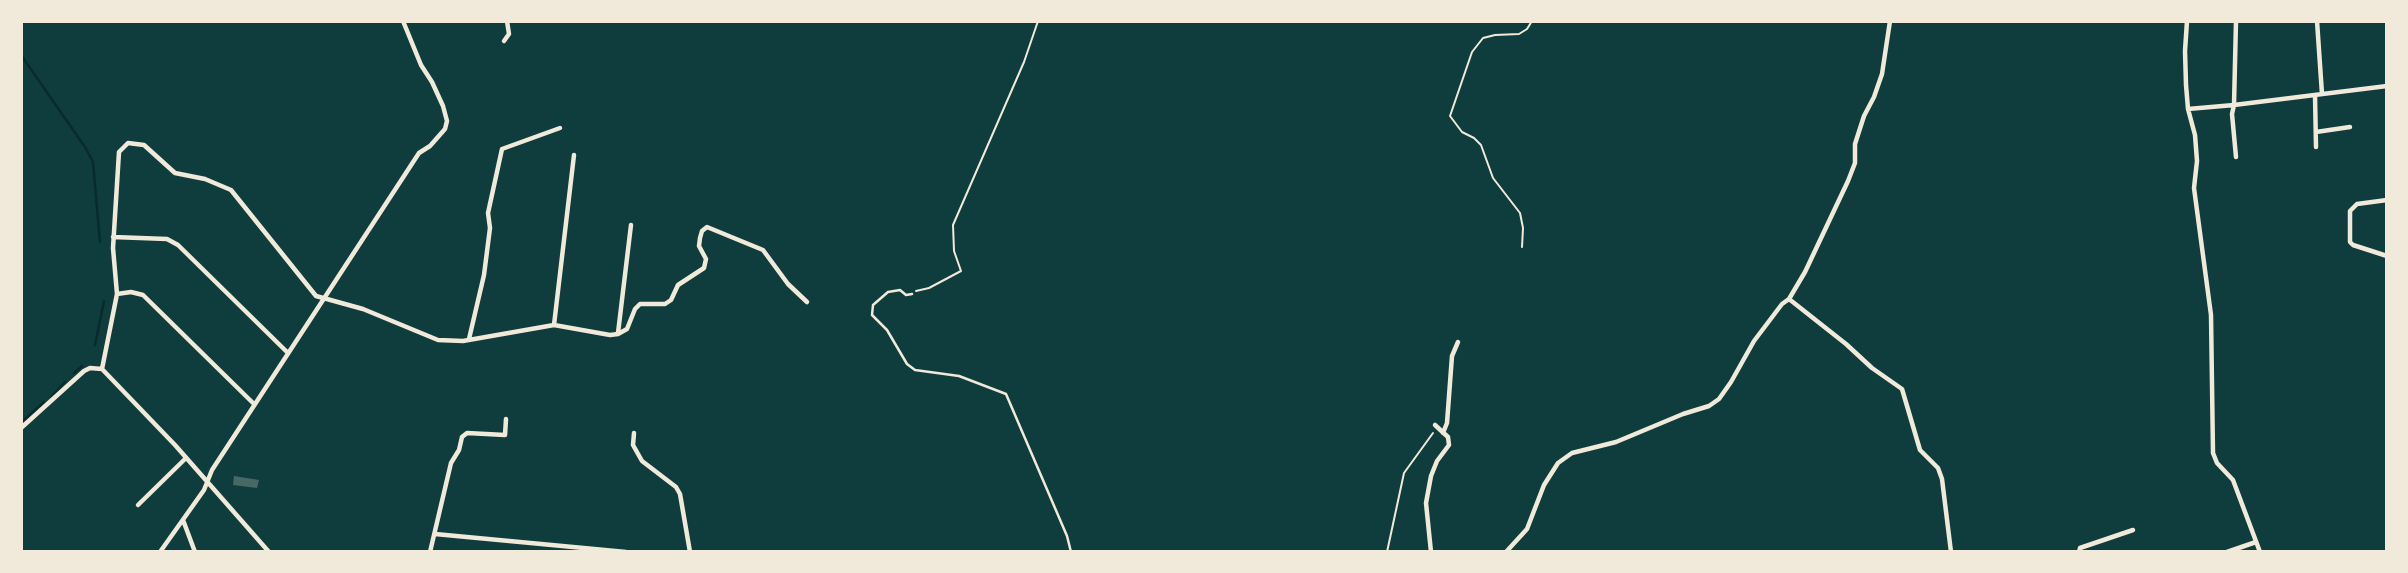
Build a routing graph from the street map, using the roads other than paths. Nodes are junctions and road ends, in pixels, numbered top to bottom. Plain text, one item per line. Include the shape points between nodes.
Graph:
1 (403, 21) edge
2 (507, 21) edge
3 (1890, 21) edge
4 (2187, 21) edge
5 (2236, 21) edge
6 (2317, 21) edge
7 (504, 41) dead end
8 (2387, 86) edge
9 (2322, 94) junction
10 (2315, 95) junction
11 (2234, 105) junction
12 (2188, 109) junction
13 (2350, 127) dead end
14 (560, 128) dead end
15 (2316, 132) junction
16 (2316, 147) dead end
17 (574, 155) dead end
18 (2236, 157) dead end
19 (2387, 201) edge
20 (631, 225) dead end
21 (113, 237) junction
22 (2387, 256) edge
23 (117, 294) junction
24 (912, 294) road end
25 (324, 298) junction
26 (1789, 299) junction
27 (807, 302) dead end
28 (554, 325) junction
29 (618, 334) junction
30 (469, 339) junction
31 (1458, 342) dead end
32 (288, 353) junction
33 (102, 369) junction
34 (254, 404) junction
35 (506, 419) dead end
36 (1436, 425) road end
37 (21, 428) edge
38 (634, 433) dead end
39 (1443, 433) junction
40 (186, 458) junction
41 (208, 483) junction
42 (138, 505) dead end
43 (183, 519) junction
44 (2133, 530) dead end
45 (435, 534) junction
46 (2256, 542) junction
47 (160, 552) edge
48 (195, 552) edge
49 (269, 552) edge
50 (430, 552) edge
51 (626, 552) edge
52 (690, 552) edge
53 (1071, 552) edge
54 (1432, 552) edge
55 (1506, 552) edge
56 (1951, 552) edge
57 (2079, 552) edge
58 (2227, 552) edge
59 (2260, 552) edge

1 - 25 street via 443,106 445,130 419,153
2 - 7 street via 509,34
3 - 26 street via 1882,74 1855,144 1855,163
4 - 12 street
5 - 11 street
6 - 9 street
8 - 9 street
9 - 10 street
10 - 11 street
10 - 15 street
11 - 12 street
11 - 18 street
12 - 46 street via 2195,135 2194,188 2211,316 2213,453 2233,480
13 - 15 street
14 - 30 street via 502,149 488,213 484,275
15 - 16 street
17 - 28 street
19 - 22 street via 2357,204 2350,211 2353,246
20 - 29 street
21 - 23 street
21 - 25 street via 121,148 128,143 145,145 175,173 231,190 316,296
21 - 32 street via 167,239 178,245
23 - 33 street
23 - 34 street via 143,295
24 - 53 lane via 888,292 873,305 872,316 915,370 959,376 1006,394
25 - 30 street via 438,340
25 - 32 street
26 - 55 street via 1754,341 1719,399 1616,442 1572,453 1558,463 1527,529
26 - 56 street via 1902,389 1920,450 1942,479
27 - 29 street via 763,250 707,227 699,238 704,268 678,285 665,304 640,304 627,329
28 - 29 street
28 - 30 street
31 - 39 street via 1452,356
32 - 34 street
33 - 37 street via 84,371
33 - 40 street
34 - 41 street
35 - 45 street via 505,435 464,434 451,463
36 - 39 street
38 - 52 street via 642,461 680,495
39 - 54 street via 1449,445 1431,476 1426,503
40 - 41 street
40 - 42 street
41 - 43 street
41 - 49 street
43 - 47 street
43 - 48 street
44 - 57 street
45 - 50 street
45 - 51 street
46 - 58 street
46 - 59 street

